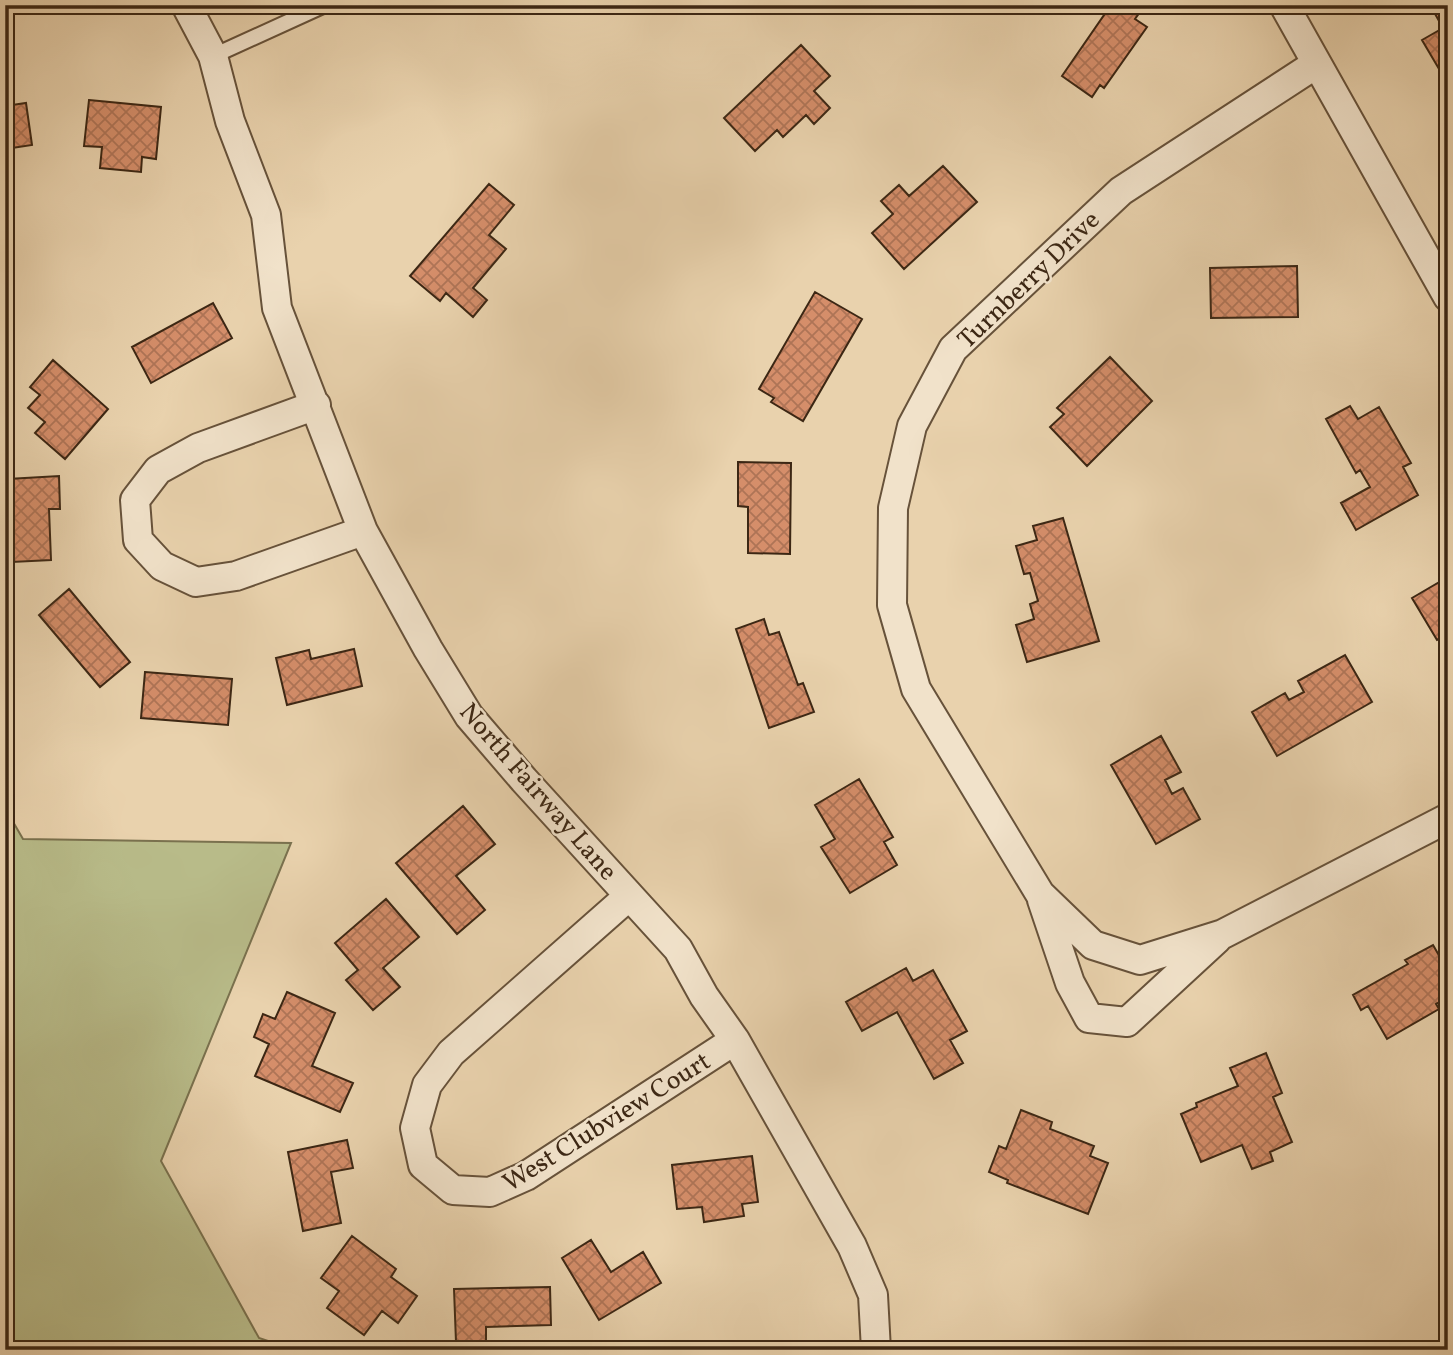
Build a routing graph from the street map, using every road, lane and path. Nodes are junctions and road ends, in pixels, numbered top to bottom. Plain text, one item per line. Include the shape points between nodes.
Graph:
1 (187, 5) edge
2 (325, 5) edge
3 (1284, 5) edge
4 (213, 55) junction
5 (1316, 64) junction
6 (1448, 297) edge
7 (316, 405) junction
8 (363, 531) junction
9 (1448, 818) edge
10 (1040, 894) junction
11 (629, 896) junction
12 (1223, 934) junction
13 (735, 1040) junction
14 (876, 1350) edge

1 - 4 street, North Fairway Lane
2 - 4 lane
3 - 5 street
4 - 7 street, North Fairway Lane via 230,121 266,215 277,308
5 - 6 street
5 - 10 street, Turnberry Drive via 1121,191 953,349 912,426 893,508 892,605 916,689
7 - 8 street, North Fairway Lane
7 - 8 street via 198,448 158,470 135,500 138,540 162,566 197,582 236,576
8 - 11 street, North Fairway Lane via 469,716
9 - 12 street, Turnberry Drive
10 - 12 street, Turnberry Drive via 1093,945 1140,960
10 - 12 street, Turnberry Drive via 1070,983 1089,1018 1127,1022
11 - 13 street, North Fairway Lane via 678,949
11 - 13 street, West Clubview Court via 451,1053 427,1085 415,1128 423,1165 453,1190 490,1192 526,1175
13 - 14 street, North Fairway Lane via 852,1246 873,1295

